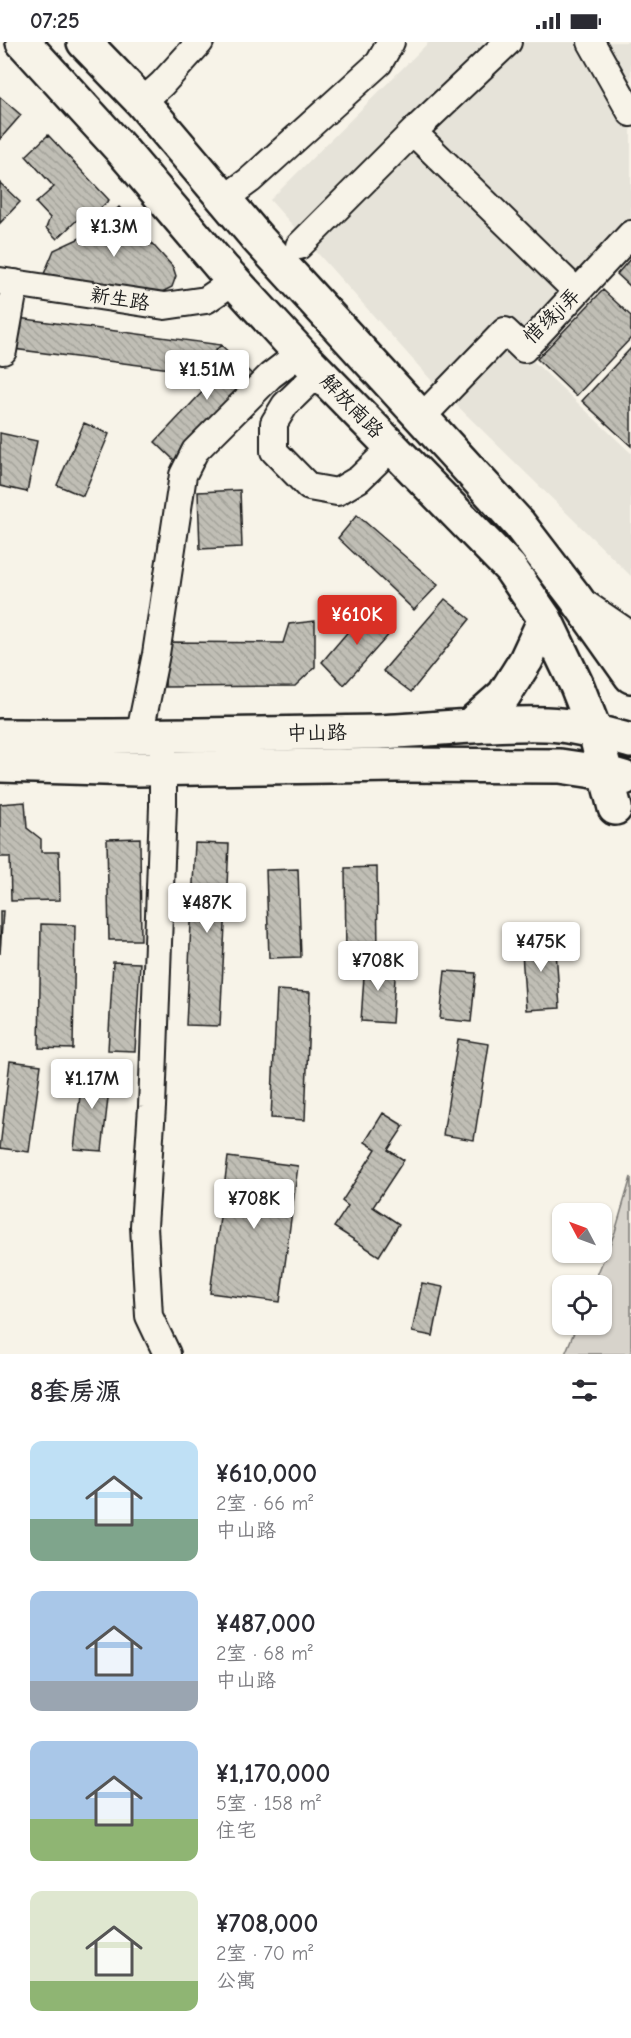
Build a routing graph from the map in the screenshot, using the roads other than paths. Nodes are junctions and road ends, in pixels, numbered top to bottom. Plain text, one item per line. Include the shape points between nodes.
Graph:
1 (23, 42) edge
2 (84, 42) edge
3 (200, 42) edge
4 (391, 42) edge
5 (508, 42) edge
6 (591, 42) edge
7 (142, 102) junction
8 (631, 113) edge
9 (413, 132) junction
10 (224, 199) junction
11 (631, 234) edge
12 (299, 246) dead end
13 (234, 281) junction
14 (8, 282) edge
15 (577, 292) junction
16 (3, 351) dead end
17 (309, 362) junction
18 (421, 418) junction
19 (392, 447) junction
20 (575, 597) junction
21 (545, 619) junction
22 (631, 635) edge
23 (631, 676) edge
24 (469, 726) junction
25 (595, 732) junction
26 (0, 736) edge
27 (151, 737) junction
28 (631, 741) edge
29 (0, 765) edge
30 (163, 769) junction
31 (619, 777) edge
32 (615, 808) dead end
33 (167, 1354) edge

1 - 13 main road, 解放南路
2 - 7 main road
3 - 7 street
4 - 10 street via 379,63
5 - 9 street
6 - 8 street
7 - 10 main road
9 - 12 street
9 - 15 street
10 - 18 main road
11 - 15 street, 惜缘ji弄
13 - 14 street, 新生路 via 206,300 165,306
13 - 17 main road, 解放南路
14 - 16 street
15 - 18 street, 惜缘ji弄 via 524,349 505,331
17 - 19 main road, 解放南路
17 - 19 street via 274,423 274,451 295,473 309,487 337,492 359,479
17 - 27 street via 270,376 195,451 183,475 156,654
18 - 20 main road via 519,524
19 - 21 main road, 解放南路 via 510,568
20 - 22 street
20 - 23 main road
21 - 24 main road via 504,695
21 - 25 main road, 解放南路
24 - 25 main road, 中山路 via 548,724
24 - 27 main road, 中山路
25 - 28 main road, 中山路
25 - 31 main road, 解放南路
26 - 27 main road, 中山路
27 - 30 street
29 - 30 main road, 中山路
30 - 31 main road, 中山路 via 560,766
30 - 33 street via 152,1107 144,1226 149,1317
31 - 32 main road, 解放南路

